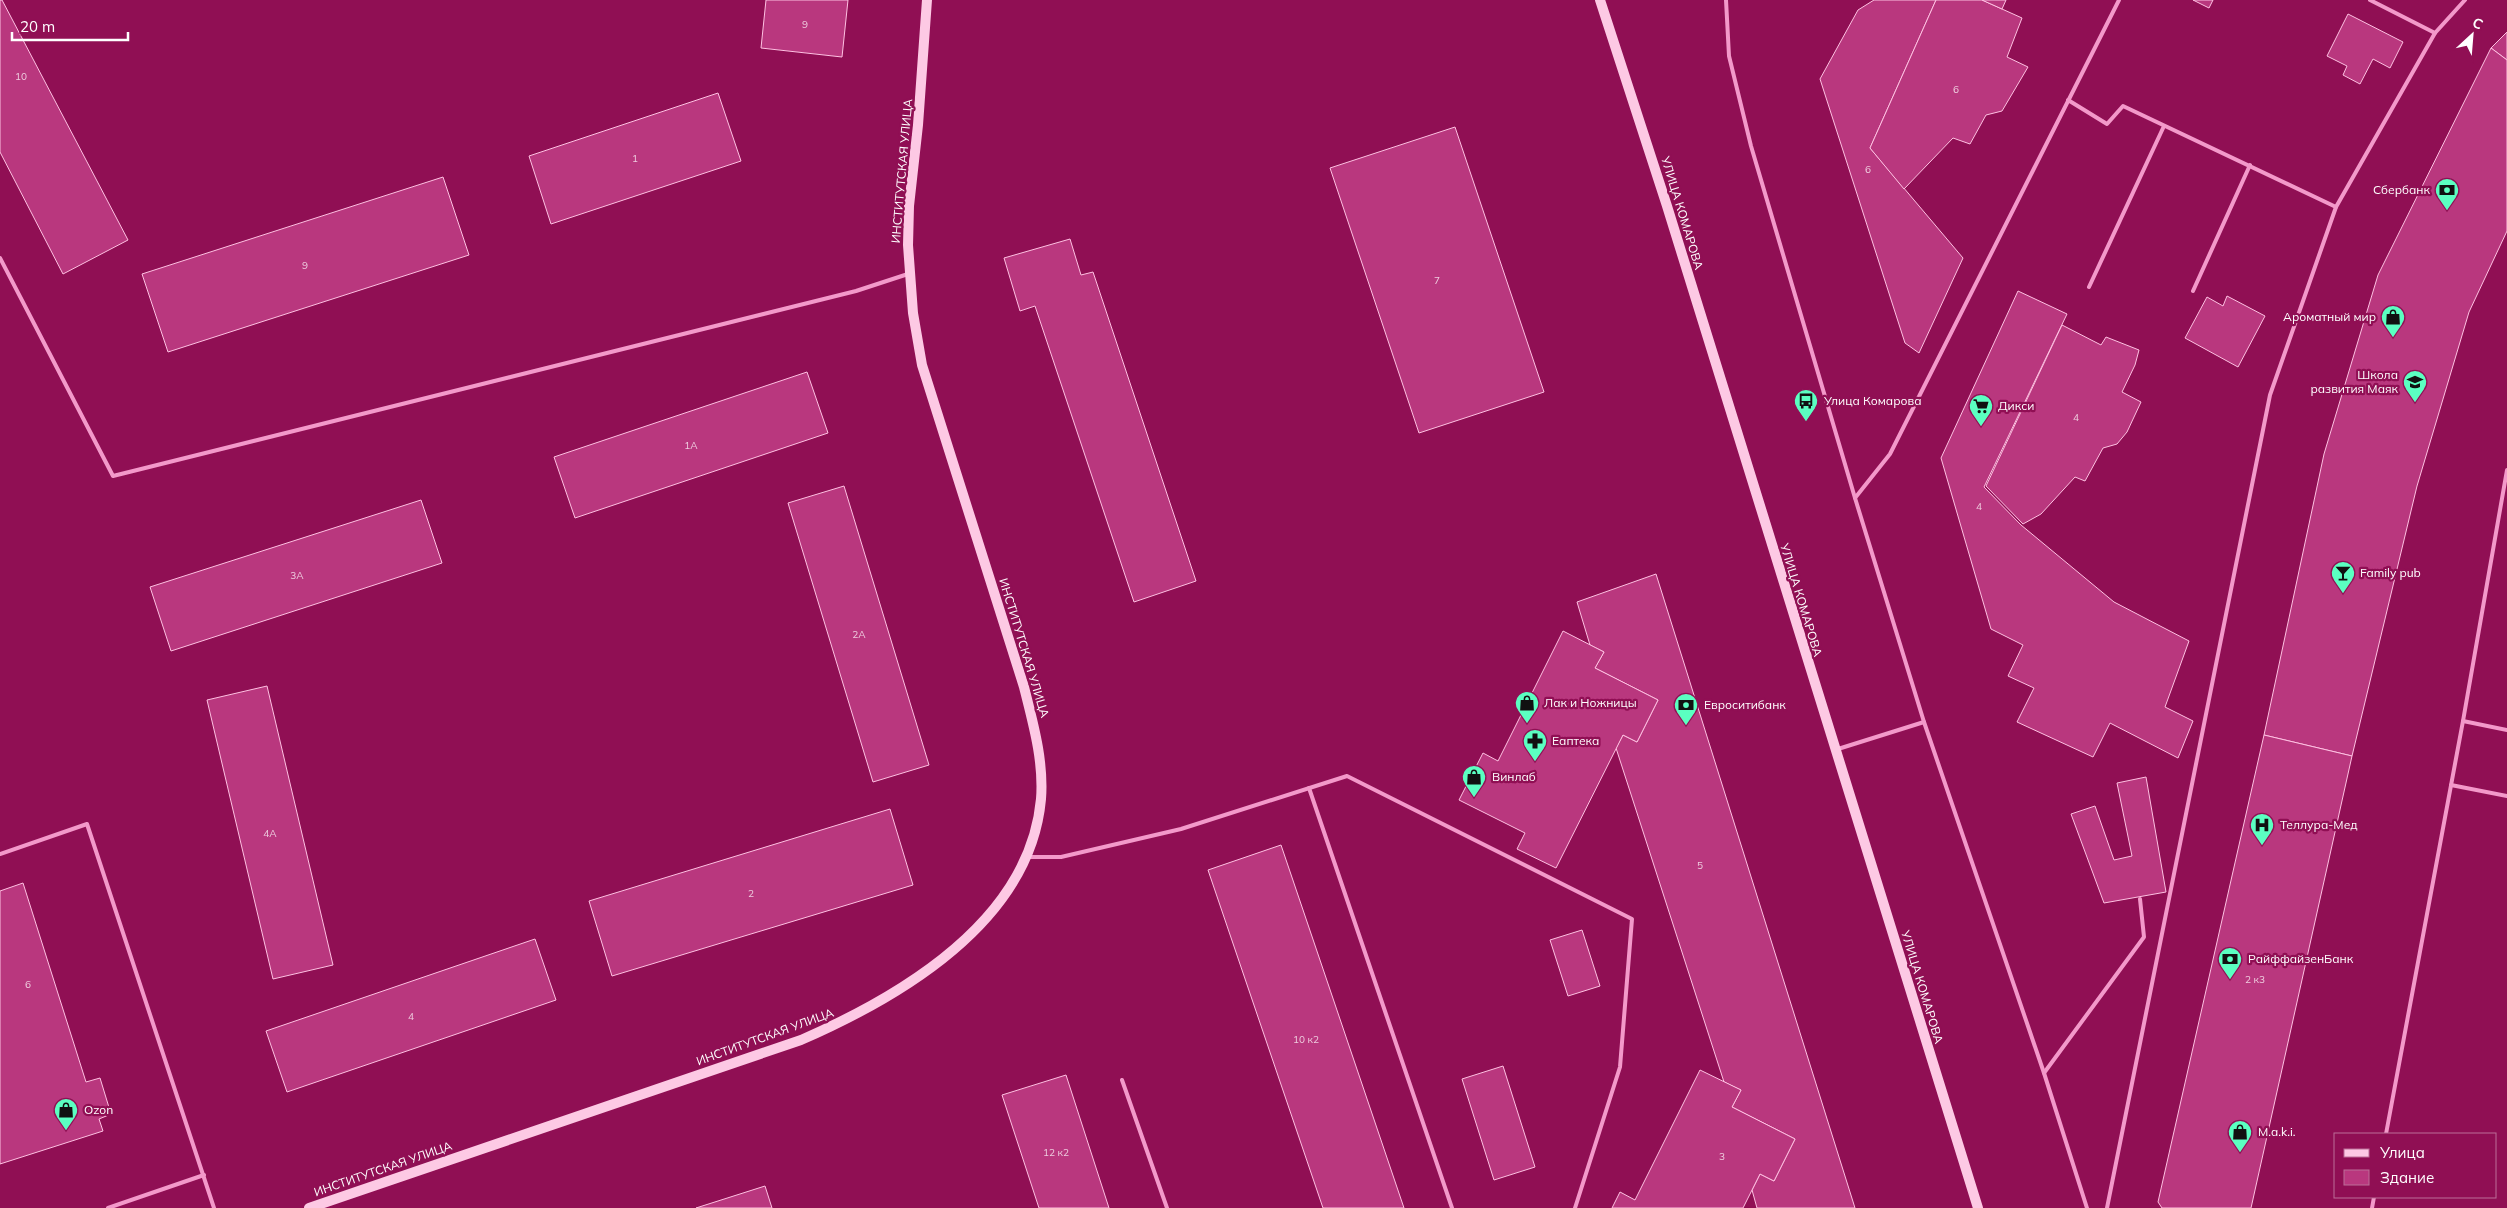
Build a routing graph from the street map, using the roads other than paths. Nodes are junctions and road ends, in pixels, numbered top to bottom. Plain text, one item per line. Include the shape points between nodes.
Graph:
1 (927, 0) edge
2 (1600, 0) edge
3 (1726, 0) edge
4 (2119, 0) edge
5 (2370, 0) edge
6 (2465, 0) edge
7 (2434, 33) junction
8 (2068, 100) junction
9 (2164, 126) junction
10 (2250, 165) junction
11 (2336, 207) junction
12 (0, 258) edge
13 (909, 274) junction
14 (2089, 287) dead end
15 (2193, 291) dead end
16 (2507, 470) edge
17 (1855, 498) junction
18 (2463, 721) junction
19 (1924, 722) junction
20 (2507, 730) edge
21 (1834, 750) junction
22 (2451, 785) junction
23 (1309, 788) junction
24 (2507, 796) edge
25 (0, 854) edge
26 (1026, 857) junction
27 (2140, 899) dead end
28 (2044, 1073) junction
29 (1122, 1080) dead end
30 (2386, 1133) edge
31 (204, 1176) junction
32 (108, 1208) edge
33 (214, 1208) edge
34 (309, 1208) edge
35 (1167, 1208) edge
36 (1452, 1208) edge
37 (1575, 1208) edge
38 (1978, 1208) edge
39 (2087, 1208) edge
40 (2107, 1208) edge

1 - 13 street, ИНСТИТУТСКАЯ УЛИЦА via 909,206
2 - 21 street, УЛИЦА КОМАРОВА via 1667,206
3 - 17 lane via 1729,56 1751,146
4 - 8 lane
5 - 7 lane
6 - 7 lane
7 - 11 lane
8 - 9 lane via 2107,124 2123,106
8 - 17 lane via 1890,454
9 - 10 lane
9 - 14 lane
10 - 11 lane
10 - 15 lane
11 - 40 lane via 2270,395
12 - 13 lane via 113,476 856,291
13 - 26 street, ИНСТИТУТСКАЯ УЛИЦА via 922,365 1024,687 1037,739 1041,798 1038,821
16 - 18 lane
17 - 19 lane
18 - 20 lane
18 - 22 lane
19 - 21 lane
19 - 28 lane
21 - 38 street, УЛИЦА КОМАРОВА
22 - 24 lane
22 - 30 lane
23 - 26 lane via 1182,829 1061,858
23 - 36 lane
23 - 37 lane via 1347,776 1632,919 1620,1067
25 - 31 lane via 87,824
26 - 34 street, ИНСТИТУТСКАЯ УЛИЦА via 1011,884 968,936 939,963 852,1018 801,1040
27 - 28 lane via 2144,937
28 - 39 lane
29 - 35 lane
31 - 32 lane
31 - 33 lane

